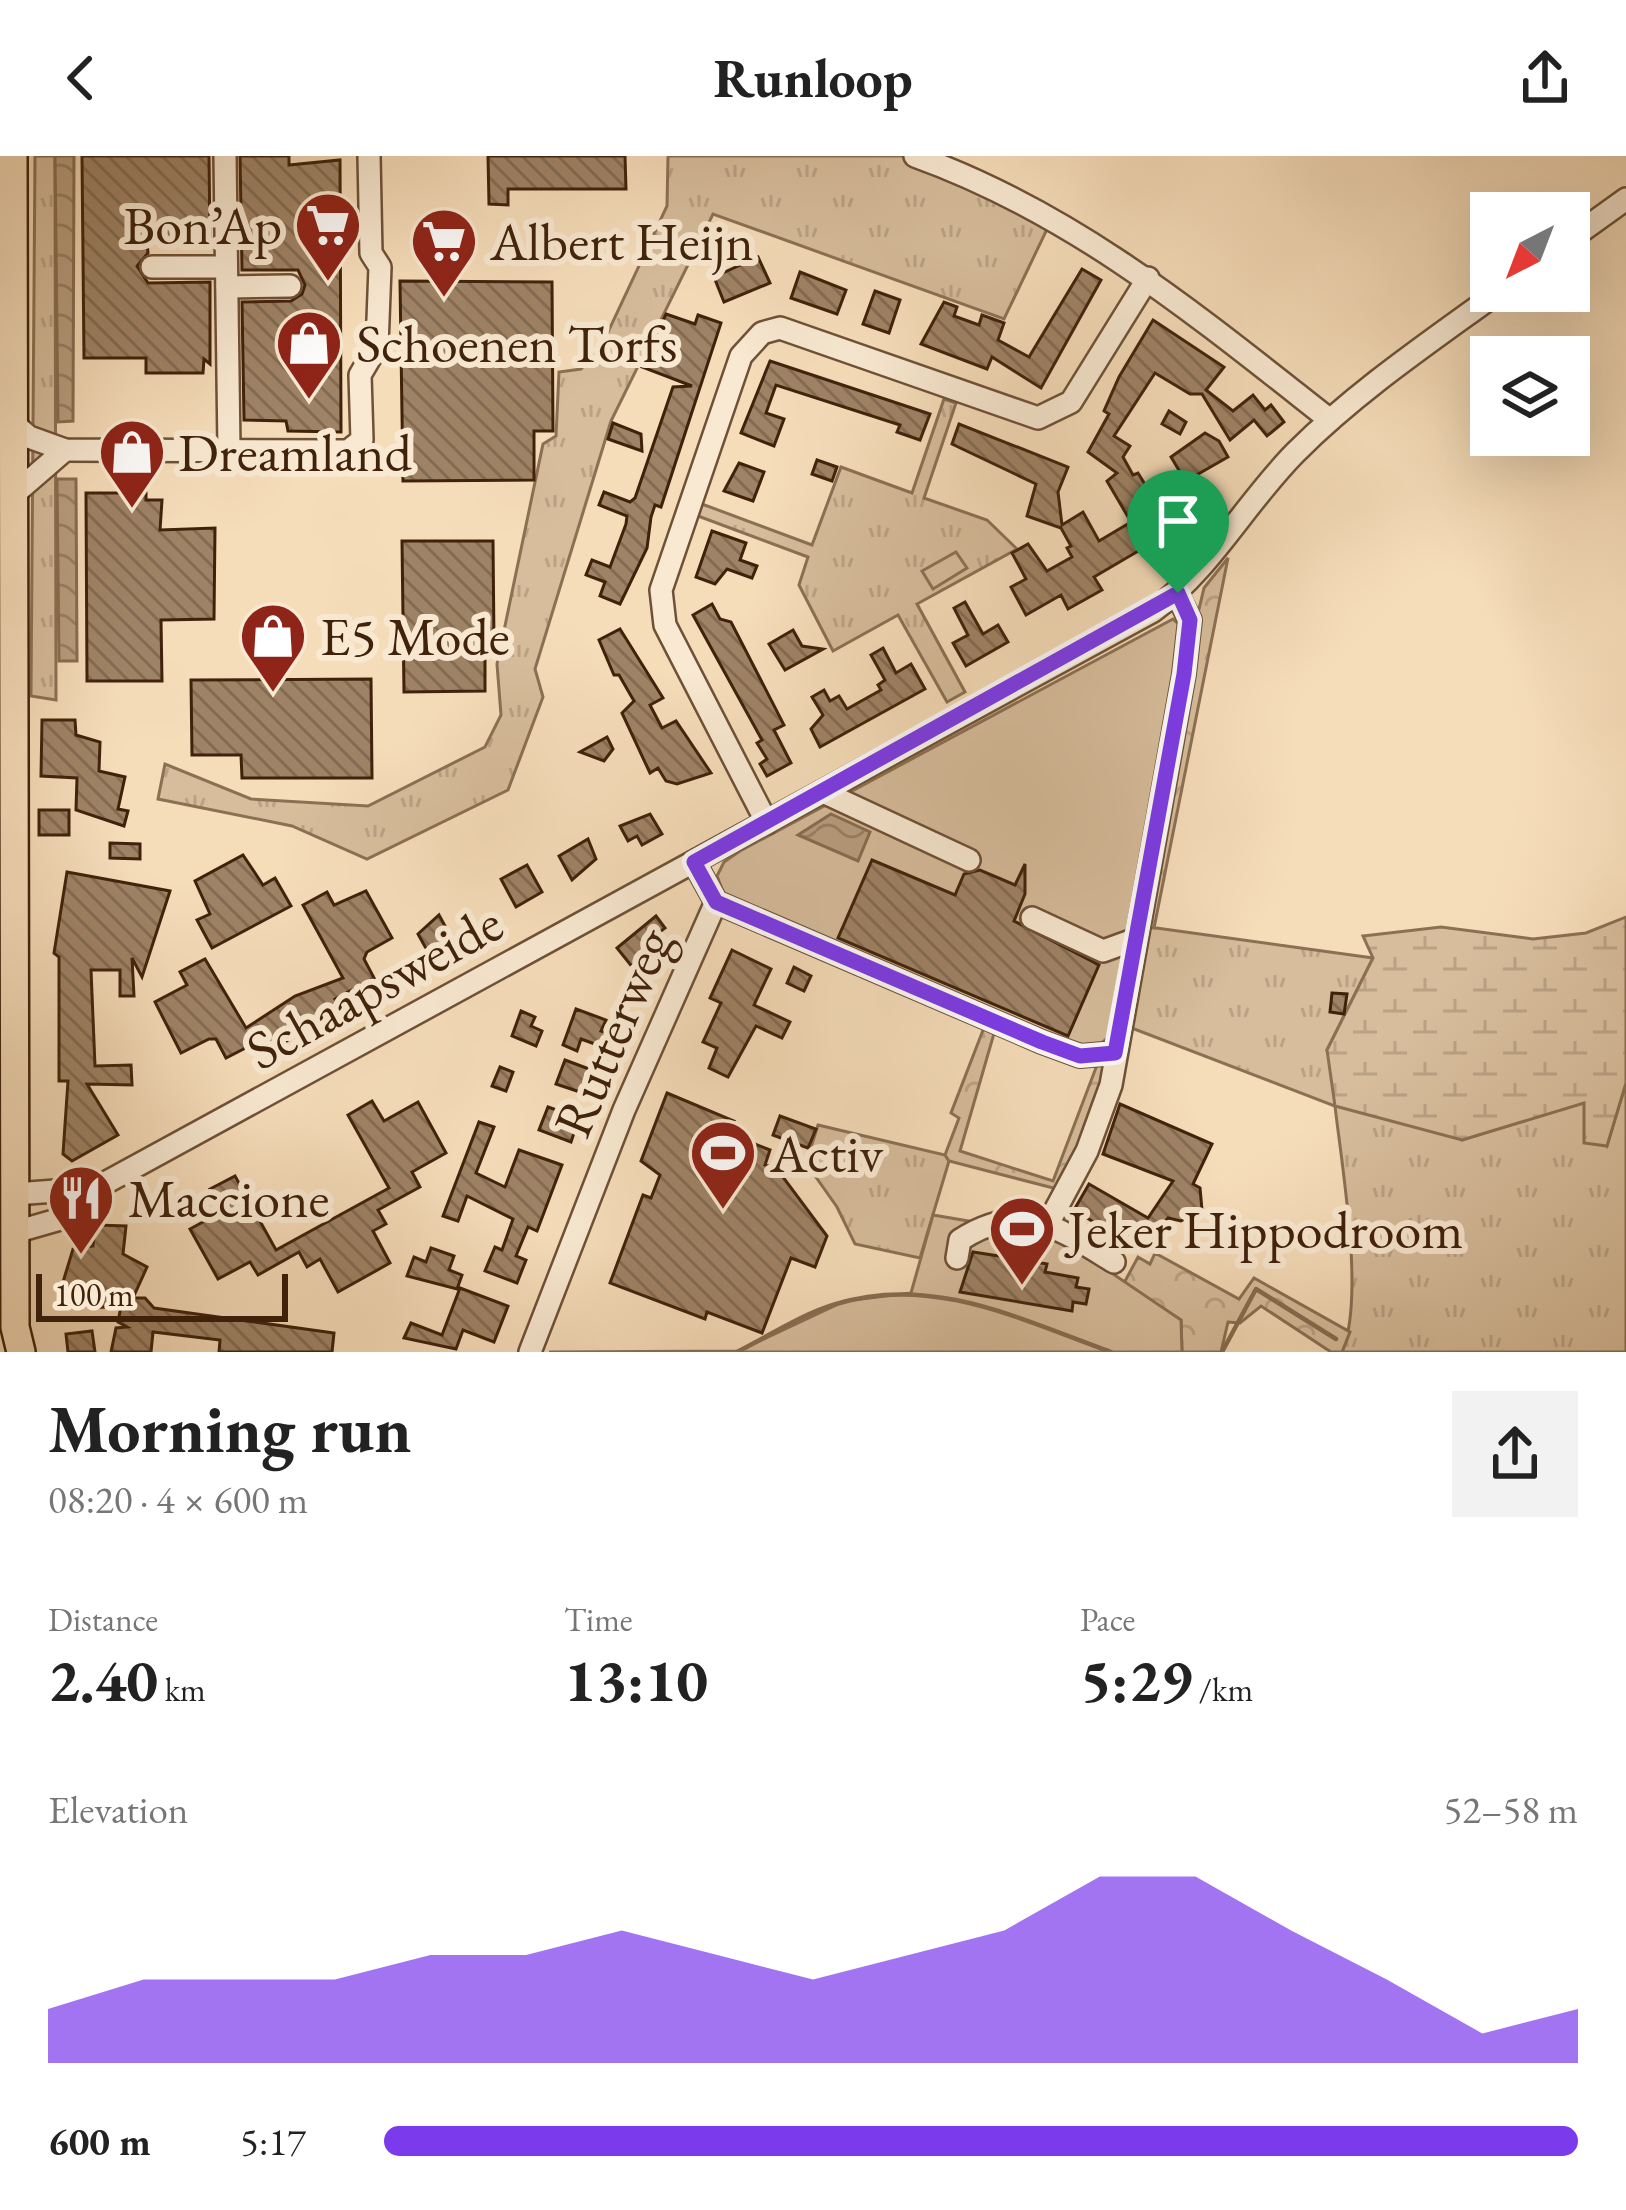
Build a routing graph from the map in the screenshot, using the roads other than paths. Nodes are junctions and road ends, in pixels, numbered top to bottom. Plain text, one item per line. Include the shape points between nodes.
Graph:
1 (13, 156) edge
2 (225, 156) edge
3 (370, 156) edge
4 (915, 156) edge
5 (1626, 199) edge
6 (1590, 226) edge
7 (152, 267) dead end
8 (226, 277) junction
9 (1148, 278) junction
10 (290, 286) dead end
11 (1472, 312) edge
12 (1330, 420) junction
13 (14, 424) junction
14 (229, 449) junction
15 (65, 451) junction
16 (13, 495) junction
17 (8, 537) edge
18 (1178, 593) junction
19 (823, 792) junction
20 (767, 823) junction
21 (969, 860) dead end
22 (694, 862) junction
23 (716, 902) junction
24 (1032, 918) dead end
25 (1136, 939) junction
26 (1115, 1053) junction
27 (96, 1188) junction
28 (15, 1194) junction
29 (1049, 1222) junction
30 (15, 1232) junction
31 (958, 1258) dead end
32 (1114, 1262) dead end
33 (14, 1344) edge
34 (530, 1352) edge

1 - 13 main road
2 - 8 street
3 - 14 street via 371,253 380,267 377,346 360,375 362,440 348,451
4 - 9 street via 971,176
5 - 6 street
7 - 8 street
8 - 10 street
8 - 14 street
9 - 12 street
9 - 20 street via 1071,402 1039,418 780,328 762,333 740,356 661,590 665,625
11 - 12 street, Rutterweg
12 - 18 street, Rutterweg
13 - 15 street
13 - 16 main road
14 - 15 street
15 - 16 street
16 - 17 main road
17 - 28 main road
18 - 19 street, Rutterweg
18 - 25 street via 1190,620 1186,656
19 - 20 street, Rutterweg
19 - 21 street
20 - 22 street, Rutterweg
22 - 23 street, Rutterweg
22 - 27 street, Schaapsweide
23 - 26 street via 1042,1042 1080,1056
23 - 34 street, Rutterweg
24 - 25 street via 1103,951
25 - 26 street
26 - 29 street via 1087,1151
27 - 28 street, Schaapsweide
27 - 30 street, Schaapsweide via 57,1220
28 - 30 main road
29 - 31 street via 991,1220 961,1240
29 - 32 street
30 - 33 main road

